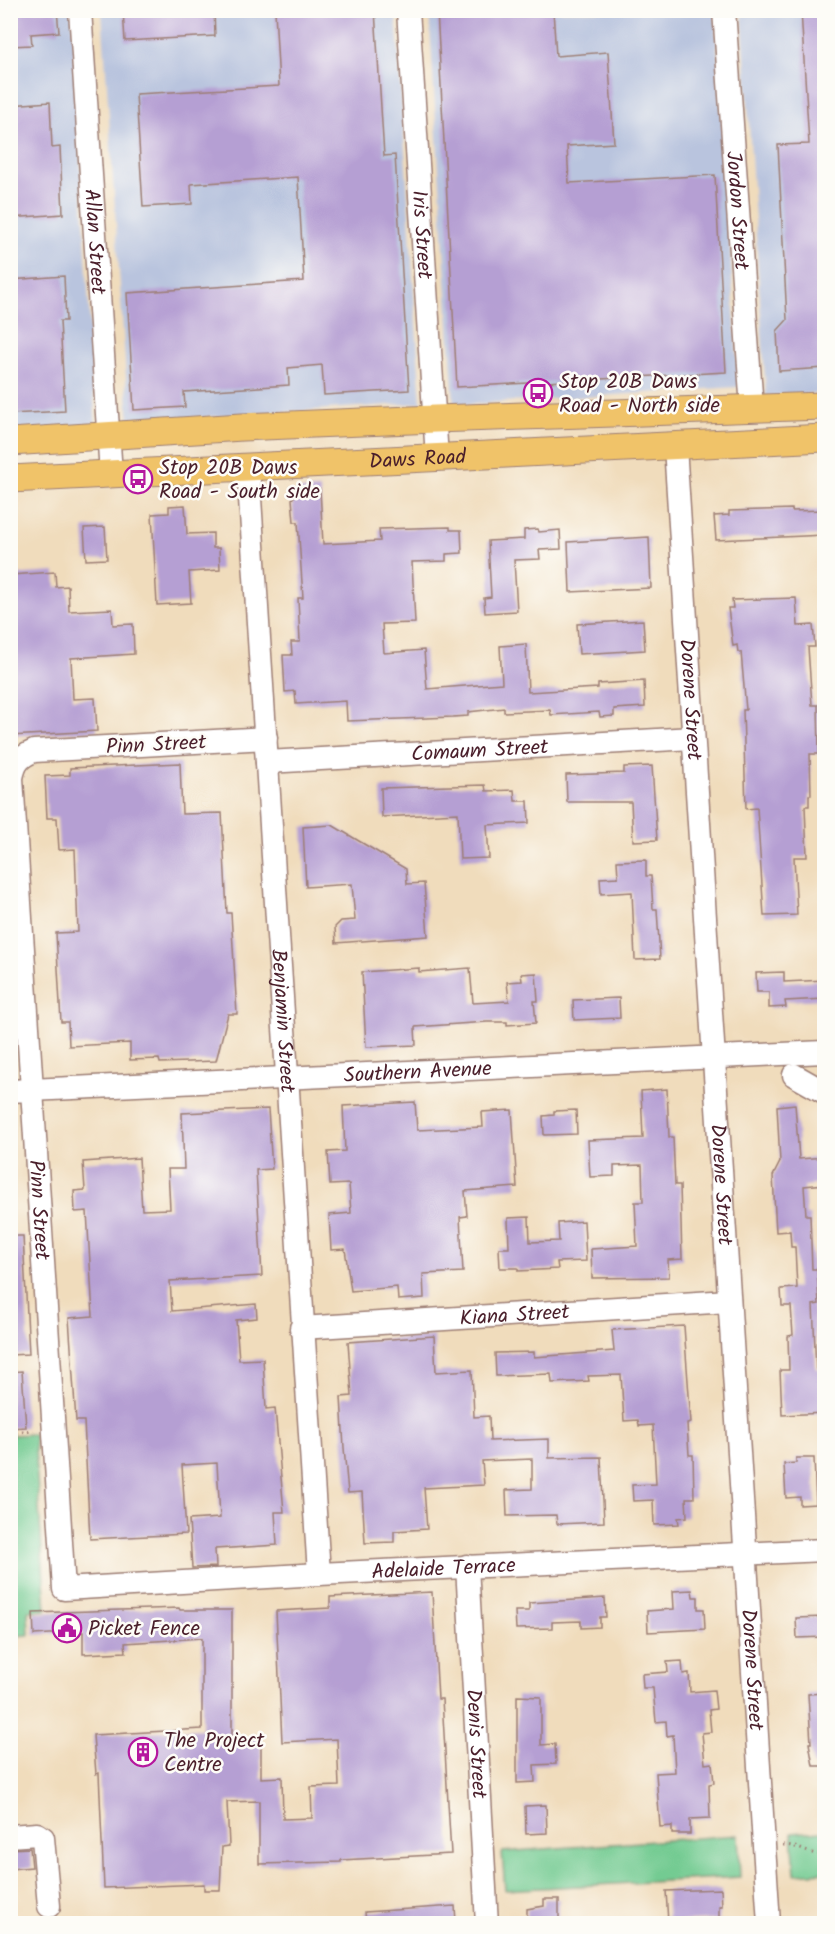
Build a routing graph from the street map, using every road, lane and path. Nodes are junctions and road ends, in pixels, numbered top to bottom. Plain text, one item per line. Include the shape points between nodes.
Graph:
1 (80, 10) edge
2 (408, 10) edge
3 (724, 10) edge
4 (825, 406) edge
5 (752, 409) junction
6 (435, 418) junction
7 (109, 436) junction
8 (825, 438) edge
9 (10, 442) edge
10 (675, 446) junction
11 (438, 458) junction
12 (248, 467) junction
13 (111, 474) junction
14 (10, 479) edge
15 (266, 738) junction
16 (693, 738) junction
17 (267, 762) junction
18 (825, 1052) edge
19 (714, 1059) junction
20 (794, 1075) dead end
21 (286, 1078) junction
22 (21, 1091) edge
23 (825, 1092) edge
24 (729, 1301) junction
25 (301, 1328) junction
26 (825, 1550) edge
27 (745, 1553) junction
28 (466, 1566) junction
29 (319, 1574) junction
30 (64, 1589) joint
31 (10, 1836) edge
32 (764, 1846) junction
33 (825, 1854) edge
34 (49, 1906) dead end
35 (487, 1923) edge
36 (769, 1923) edge

1 - 7 street, Allan Street
2 - 6 street, Iris Street
3 - 5 street, Jordon Street
4 - 5 main road, Daws Road
5 - 6 main road, Daws Road
6 - 7 main road, Daws Road
6 - 11 street, Iris Street
7 - 9 main road, Daws Road
7 - 13 street, Allan Street
8 - 10 main road, Daws Road
10 - 11 main road, Daws Road
10 - 16 street, Dorene Street
11 - 12 main road, Daws Road
12 - 13 main road, Daws Road
12 - 15 street, Benjamin Street
13 - 14 main road, Daws Road
15 - 17 street, Benjamin Street
15 - 22 street, Pinn Street via 34,750 14,765
16 - 17 street, Comaum Street
16 - 19 street, Dorene Street
17 - 21 street, Benjamin Street
18 - 19 street, Southern Avenue
19 - 21 street, Southern Avenue
19 - 24 street, Dorene Street
20 - 23 street
21 - 22 street, Southern Avenue
21 - 25 street, Benjamin Street
22 - 30 street, Pinn Street
24 - 25 street, Kiana Street
24 - 27 street, Dorene Street
25 - 29 street, Benjamin Street
26 - 27 street, Adelaide Terrace
27 - 28 street, Adelaide Terrace
27 - 32 street, Dorene Street
28 - 29 street, Adelaide Terrace
28 - 35 street, Denis Street
29 - 30 street, Adelaide Terrace
31 - 34 street via 37,1834 43,1838
32 - 33 path via 790,1845 810,1855
32 - 36 street, Dorene Street

